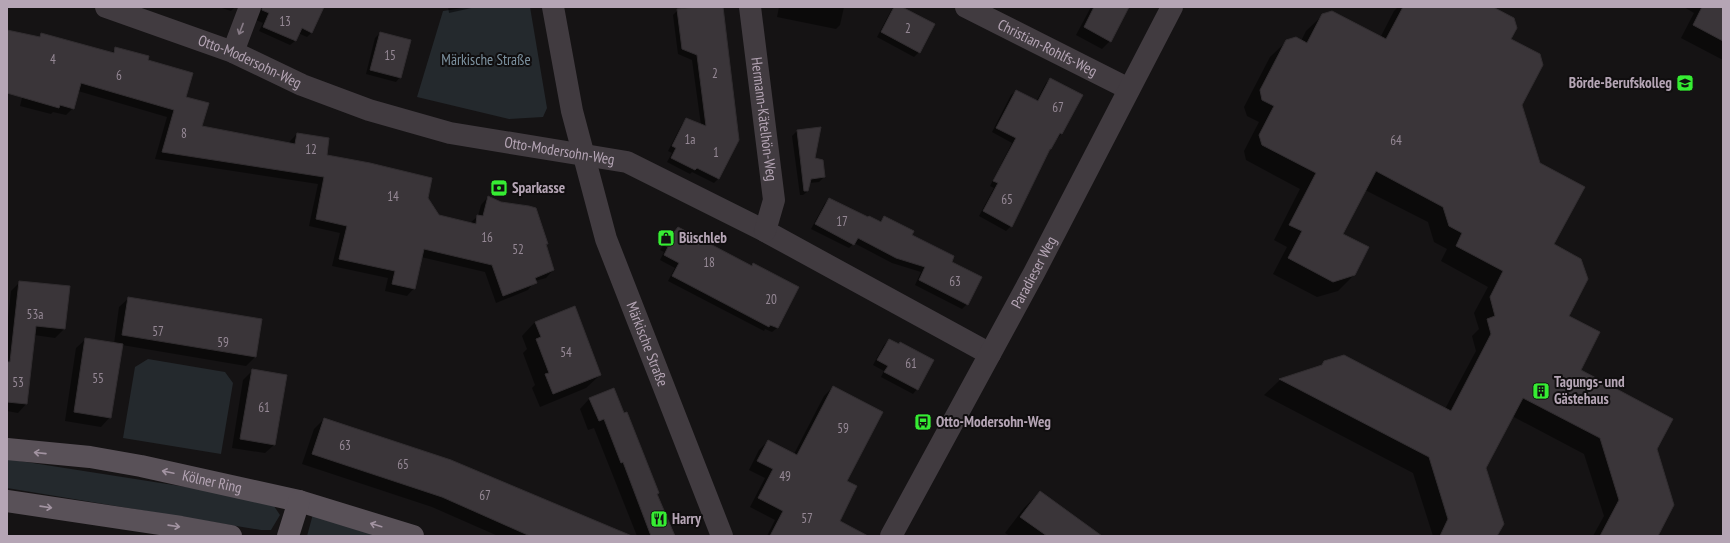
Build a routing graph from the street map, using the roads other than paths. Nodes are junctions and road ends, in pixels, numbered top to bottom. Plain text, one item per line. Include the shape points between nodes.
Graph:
1 (106, 7) edge
2 (250, 7) edge
3 (553, 7) edge
4 (750, 7) edge
5 (966, 7) edge
6 (1172, 7) edge
7 (232, 52) junction
8 (1129, 90) junction
9 (583, 154) junction
10 (765, 231) junction
11 (990, 354) junction
12 (7, 449) edge
13 (7, 501) edge
14 (299, 501) junction
15 (231, 536) edge
16 (288, 536) edge
17 (413, 536) edge
18 (722, 536) edge
19 (891, 536) edge

1 - 7 street, Otto-Modersohn-Weg
2 -> 7 street
3 - 9 street, Märkische Straße via 572,111
4 - 10 street, Hermann-Kätelhön-Weg via 774,200
5 - 8 street, Christian-Rohlfs-Weg
6 - 8 street, Paradieser Weg
7 - 9 street, Otto-Modersohn-Weg via 302,85 369,110 450,132
8 - 11 street, Paradieser Weg
9 - 10 street, Otto-Modersohn-Weg via 627,162
9 - 18 street, Märkische Straße via 606,239
10 - 11 street, Otto-Modersohn-Weg
11 - 19 street, Paradieser Weg
14 -> 12 main road, Kölner Ring via 141,466
13 -> 15 main road
14 - 16 main road
17 -> 14 main road, Kölner Ring

